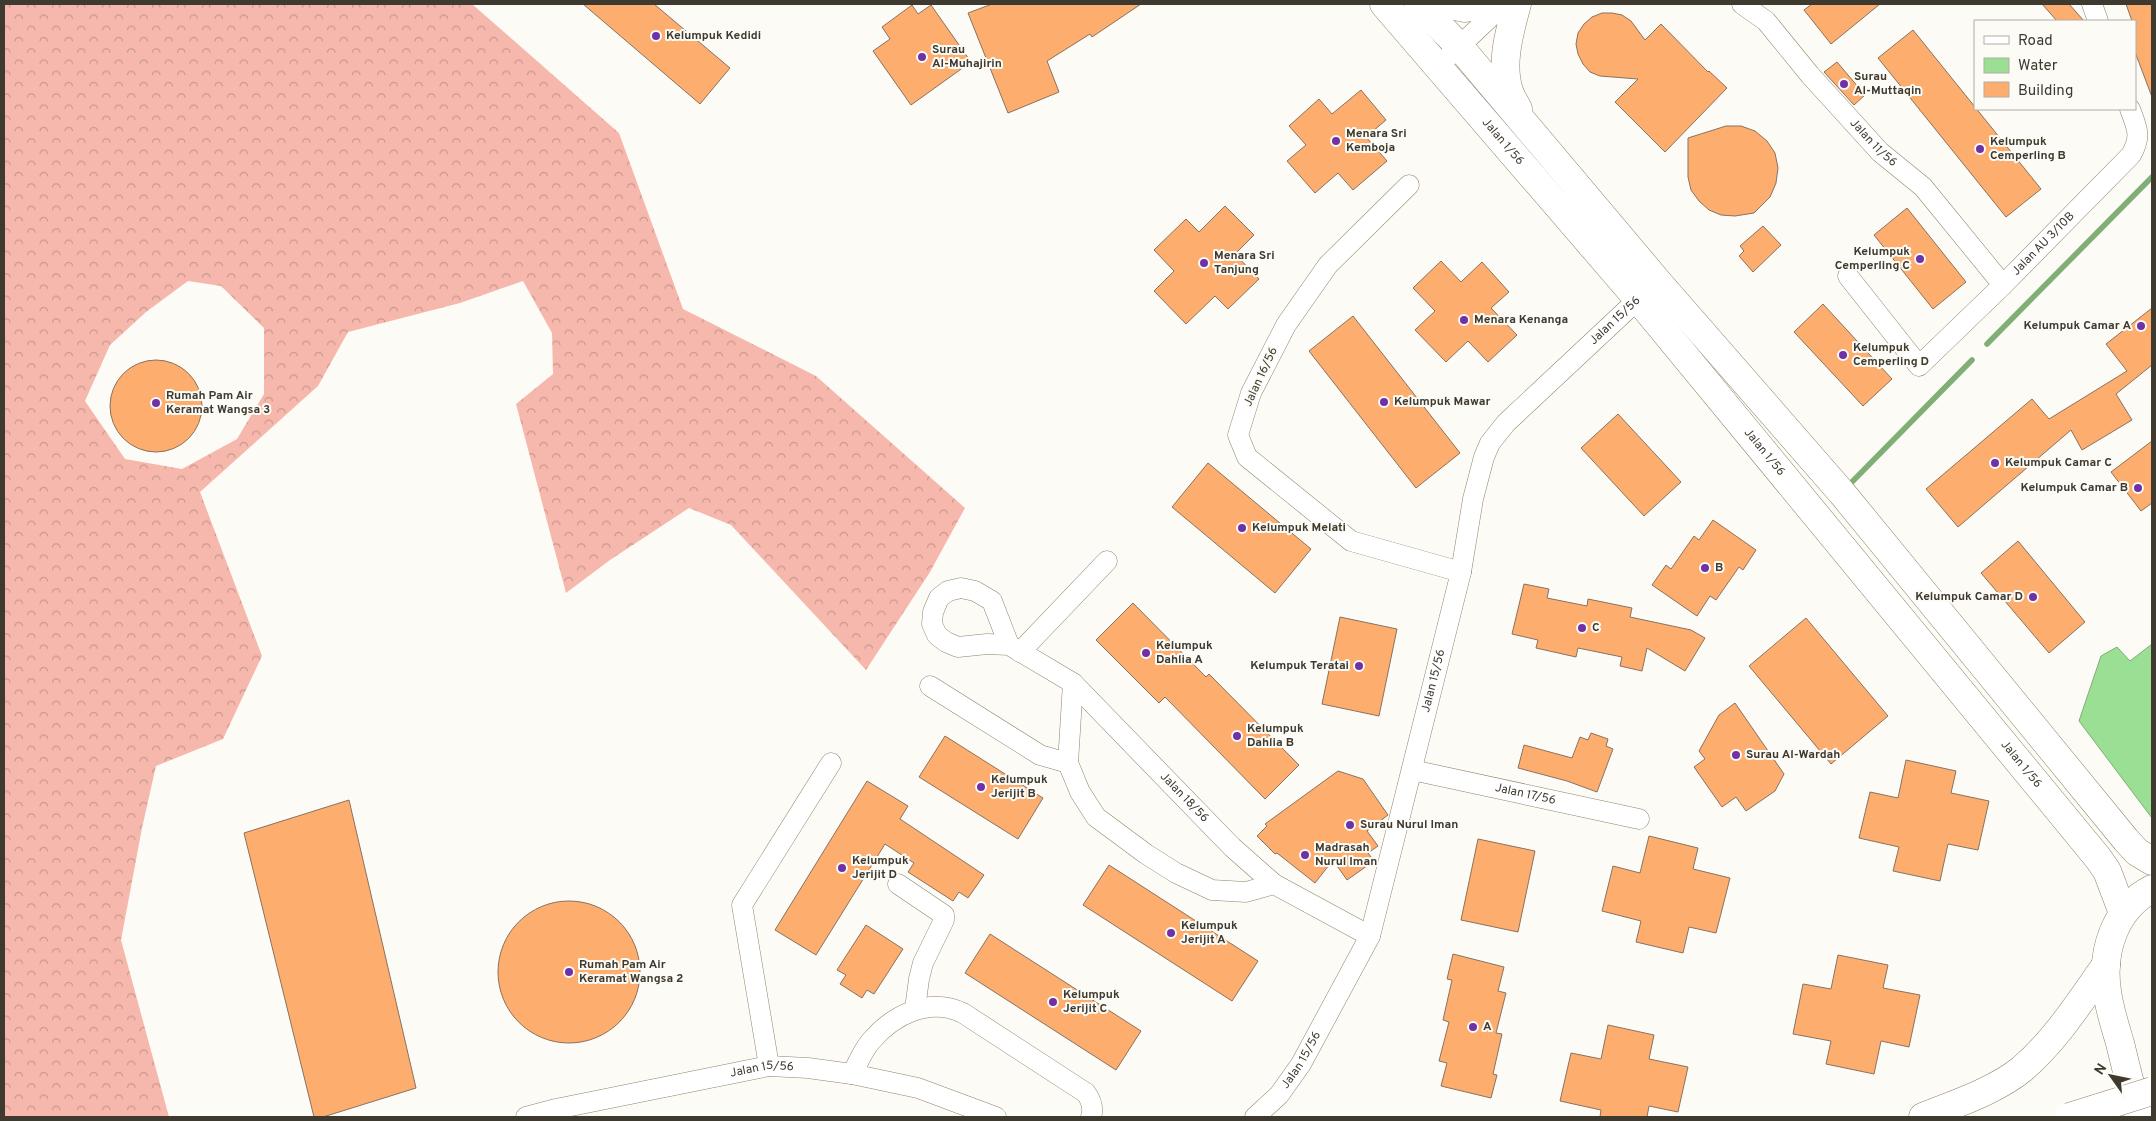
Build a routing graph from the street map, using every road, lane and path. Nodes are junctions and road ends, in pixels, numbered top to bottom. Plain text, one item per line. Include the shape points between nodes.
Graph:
1 (1384, 4) edge
2 (1418, 4) edge
3 (1445, 4) edge
4 (1491, 4) edge
5 (1504, 4) edge
6 (1517, 4) edge
7 (1742, 4) edge
8 (2092, 4) edge
9 (2098, 20) edge
10 (1459, 46) junction
11 (1438, 66) junction
12 (2130, 110) edge
13 (1527, 128) junction
14 (1408, 185) dead end
15 (1848, 276) dead end
16 (1658, 282) junction
17 (2003, 285) junction
18 (1638, 299) junction
19 (1107, 561) dead end
20 (1461, 572) junction
21 (1073, 683) junction
22 (930, 686) dead end
23 (831, 763) dead end
24 (1068, 764) junction
25 (1412, 770) junction
26 (1639, 819) dead end
27 (2152, 861) edge
28 (898, 884) dead end
29 (1274, 884) junction
30 (2152, 889) edge
31 (2123, 913) junction
32 (1370, 936) junction
33 (2106, 965) junction
34 (915, 1009) junction
35 (769, 1066) junction
36 (852, 1074) junction
37 (2152, 1091) edge
38 (526, 1117) edge
39 (996, 1117) edge
40 (1091, 1117) edge
41 (1255, 1117) edge
42 (1923, 1117) edge
43 (2069, 1117) edge
44 (2138, 1117) edge

1 - 11 main road, Jalan 1/56
2 - 10 main road
3 - 4 main road via 1464,8
5 - 10 street
6 - 13 main road via 1506,61 1508,90
7 - 17 street, Jalan 11/56 via 1766,21 1880,152 1923,187
8 - 9 street
10 - 11 street
10 - 13 main road
11 - 18 main road, Jalan 1/56
12 - 17 street, Jalan AU 3/10B via 2138,132 2138,143 2131,155
13 - 16 main road
14 - 20 street, Jalan 16/56 via 1328,265 1286,325 1251,393 1238,435 1247,457 1351,541
15 - 17 street, Jalan AU 3/10B via 1919,366
16 - 18 street, Jalan 15/56
16 - 27 main road via 1842,493 2126,840
18 - 20 street, Jalan 15/56 via 1506,423 1490,444 1474,499
18 - 31 main road, Jalan 1/56 via 2098,858 2107,871
19 - 21 street, Jalan 18/56 via 1014,648
20 - 25 street, Jalan 15/56
21 - 24 street
21 - 29 street, Jalan 18/56 via 1232,848
22 - 24 street via 1040,754
23 - 35 street via 742,905
24 - 29 street via 1096,818 1176,873 1212,890 1246,892
25 - 26 street, Jalan 17/56
25 - 32 street, Jalan 15/56
28 - 34 street via 944,915 923,963
29 - 32 street, Jalan 18/56
30 - 31 main road
31 - 33 main road via 2108,946
32 - 41 street, Jalan 15/56 via 1301,1064 1279,1095
33 - 42 main road via 2057,1032 2022,1069 1984,1092
33 - 44 main road via 2106,990
34 - 36 street via 882,1030 870,1042
34 - 40 street via 935,1005 963,1013 1086,1092 1091,1099
35 - 36 street, Jalan 15/56
35 - 38 street, Jalan 15/56
36 - 39 street, Jalan 15/56 via 918,1088
37 - 43 main road, bridge

